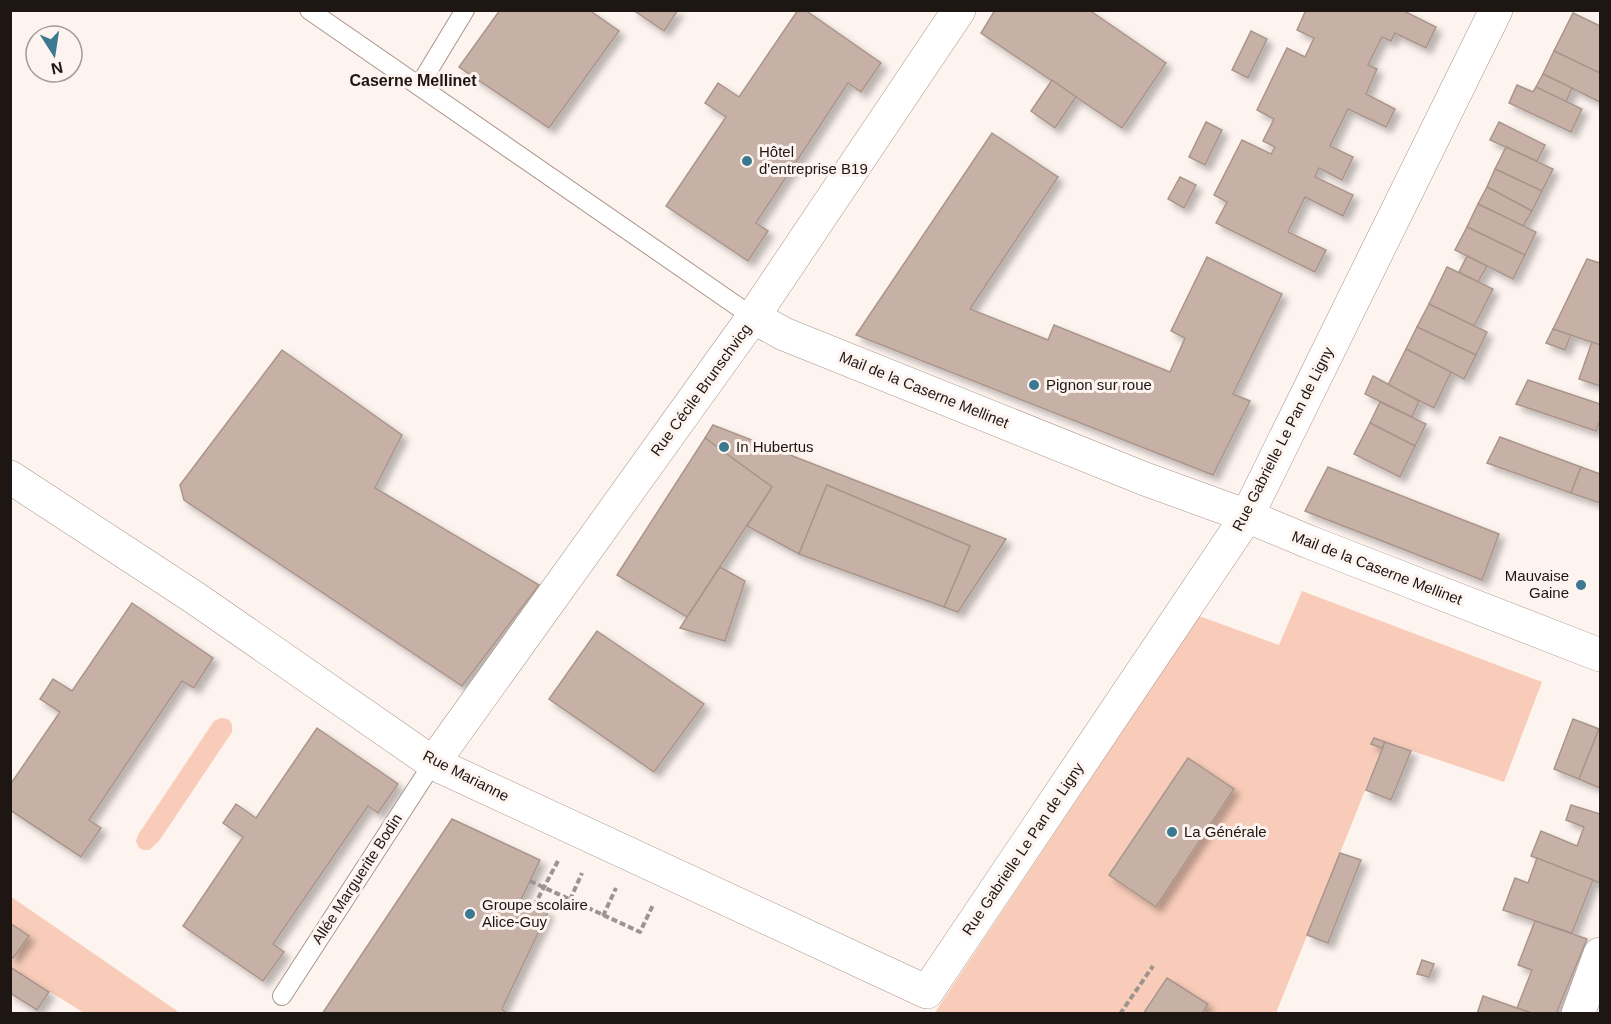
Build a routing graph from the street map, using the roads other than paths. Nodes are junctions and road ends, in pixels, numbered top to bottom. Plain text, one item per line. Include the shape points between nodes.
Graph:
1 (309, 10) edge
2 (465, 10) edge
3 (959, 10) edge
4 (1496, 10) edge
5 (419, 86) junction
6 (753, 317) junction
7 (10, 477) edge
8 (1247, 516) junction
9 (1600, 655) edge
10 (432, 763) junction
11 (1600, 954) edge
12 (927, 992) joint
13 (282, 996) dead end
14 (1578, 1014) edge

1 - 5 lane, Mail de la Caserne Mellinet
2 - 5 lane
3 - 6 street, Rue Cécile Brunschvicg
4 - 8 street, Rue Gabrielle Le Pan de Ligny
5 - 6 lane, Mail de la Caserne Mellinet
6 - 8 street, Mail de la Caserne Mellinet via 784,334
6 - 10 street, Rue Cécile Brunschvicg
7 - 10 street, Rue Marianne via 195,598
8 - 9 street, Mail de la Caserne Mellinet
8 - 12 street, Rue Gabrielle Le Pan de Ligny
10 - 12 street, Rue Marianne
10 - 13 lane, Allée Marguerite Bodin
11 - 14 street

